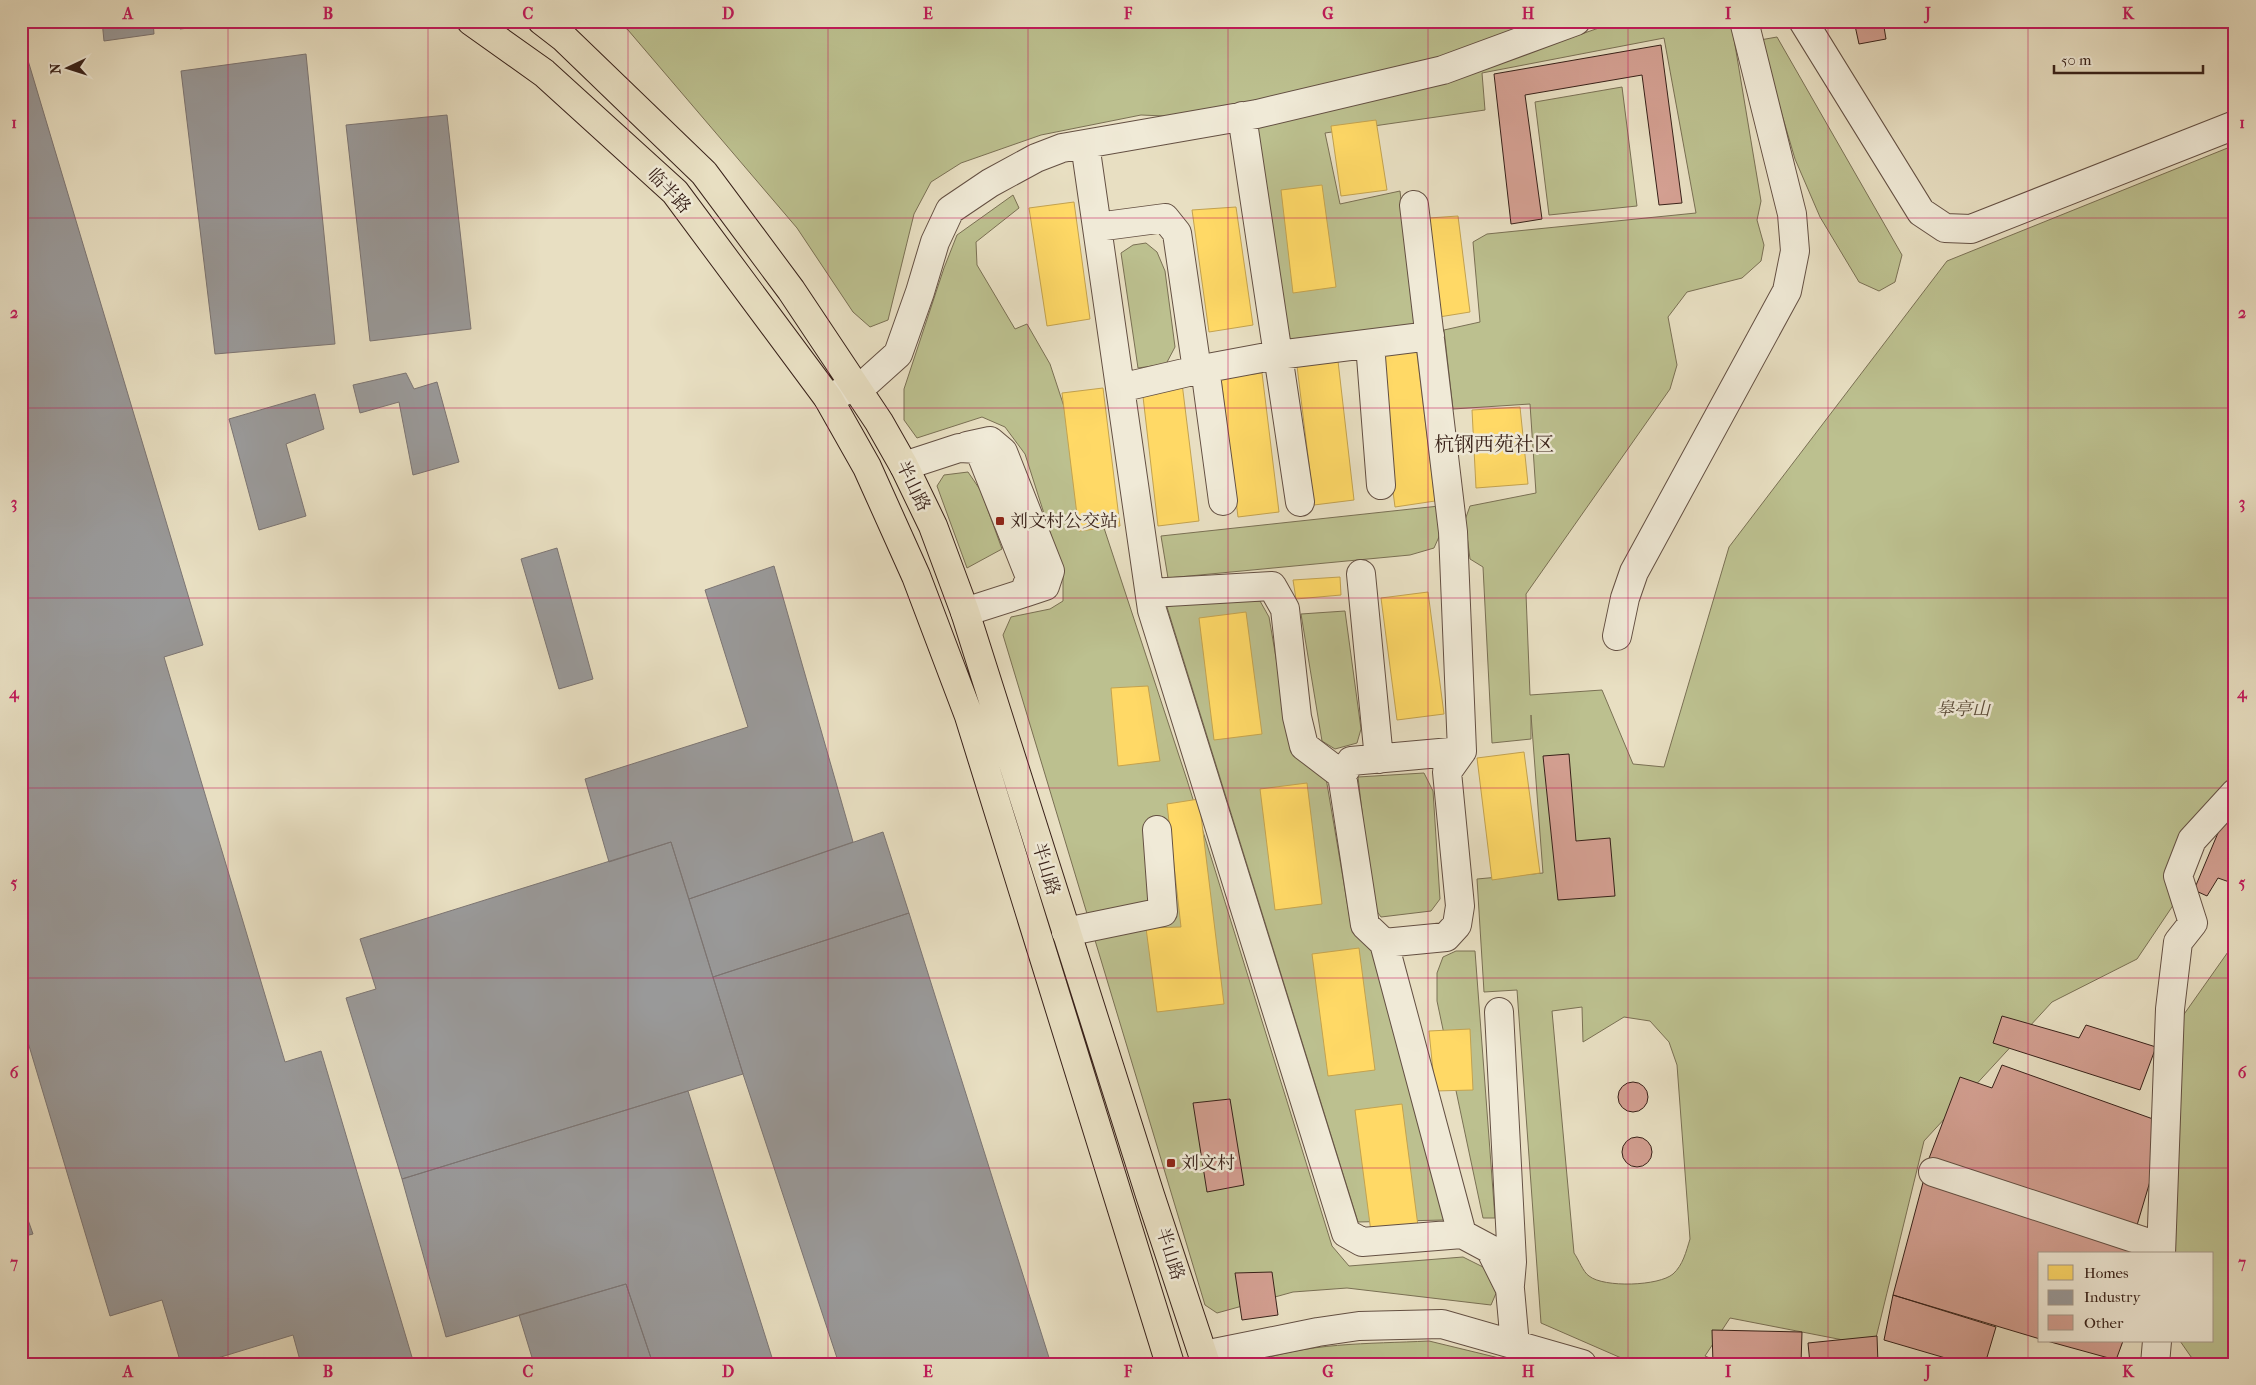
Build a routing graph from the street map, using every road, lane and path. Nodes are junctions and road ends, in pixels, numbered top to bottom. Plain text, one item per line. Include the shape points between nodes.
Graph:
1 (471, 21) edge
2 (542, 21) edge
3 (1576, 21) edge
4 (1744, 21) edge
5 (1803, 21) edge
6 (1242, 116) junction
7 (2235, 125) edge
8 (1085, 144) junction
9 (1414, 206) dead end
10 (1097, 226) junction
11 (1430, 336) junction
12 (1370, 344) junction
13 (1278, 355) junction
14 (1201, 369) junction
15 (855, 387) junction
16 (1120, 388) junction
17 (828, 398) junction
18 (904, 466) junction
19 (1382, 485) dead end
20 (1223, 501) dead end
21 (1300, 502) dead end
22 (1361, 574) dead end
23 (1150, 593) junction
24 (965, 612) junction
25 (1617, 636) dead end
26 (1462, 751) junction
27 (1379, 759) junction
28 (1342, 775) junction
29 (2235, 792) edge
30 (1157, 830) dead end
31 (1066, 932) junction
32 (1384, 943) junction
33 (1499, 1012) dead end
34 (1933, 1172) dead end
35 (1462, 1234) junction
36 (2161, 1250) edge
37 (1510, 1290) junction
38 (2157, 1342) edge
39 (1516, 1345) junction
40 (1205, 1360) edge
41 (1170, 1364) edge
42 (1582, 1364) edge
43 (2155, 1364) edge

1 - 17 main road, 临半路 via 544,73 675,192
2 - 15 main road, 临半路 via 564,38 704,173 792,290
3 - 6 street via 1443,70
4 - 25 street via 1792,214 1795,251 1787,291 1634,572
5 - 7 street via 1921,212 1946,228 1971,229
6 - 8 street
6 - 13 street
8 - 10 street
8 - 15 street via 1036,158 990,182 950,210 934,242 898,354 868,381
9 - 11 street
10 - 14 street via 1165,218 1177,233
10 - 16 street
11 - 12 street
11 - 26 street via 1453,532
12 - 13 street
12 - 19 street
13 - 14 street
13 - 21 street
14 - 16 street
14 - 20 street
15 - 17 street
15 - 18 main road, 半山路
16 - 23 street
17 - 41 main road, 半山路 via 867,467 916,576 969,716
18 - 24 main road, 半山路 via 933,526
18 - 24 street via 959,448 979,450 1030,577 1024,593
22 - 27 street
23 - 28 street via 1272,586 1285,609 1297,717 1304,746
23 - 35 street via 1152,610 1346,1233 1362,1242
24 - 31 main road, 半山路
26 - 27 street
26 - 32 street via 1447,772 1460,906 1457,925 1446,937
27 - 28 street via 1351,761
28 - 32 street via 1365,925
29 - 36 street via 2192,840 2178,876 2193,924 2178,942 2170,1009
30 - 31 street via 1163,912
31 - 40 main road, 半山路
32 - 35 street
33 - 37 street via 1512,1262
34 - 36 street
35 - 37 street via 1490,1249
37 - 39 street
38 - 43 street
39 - 40 street via 1442,1324 1359,1326 1318,1332
39 - 42 street

